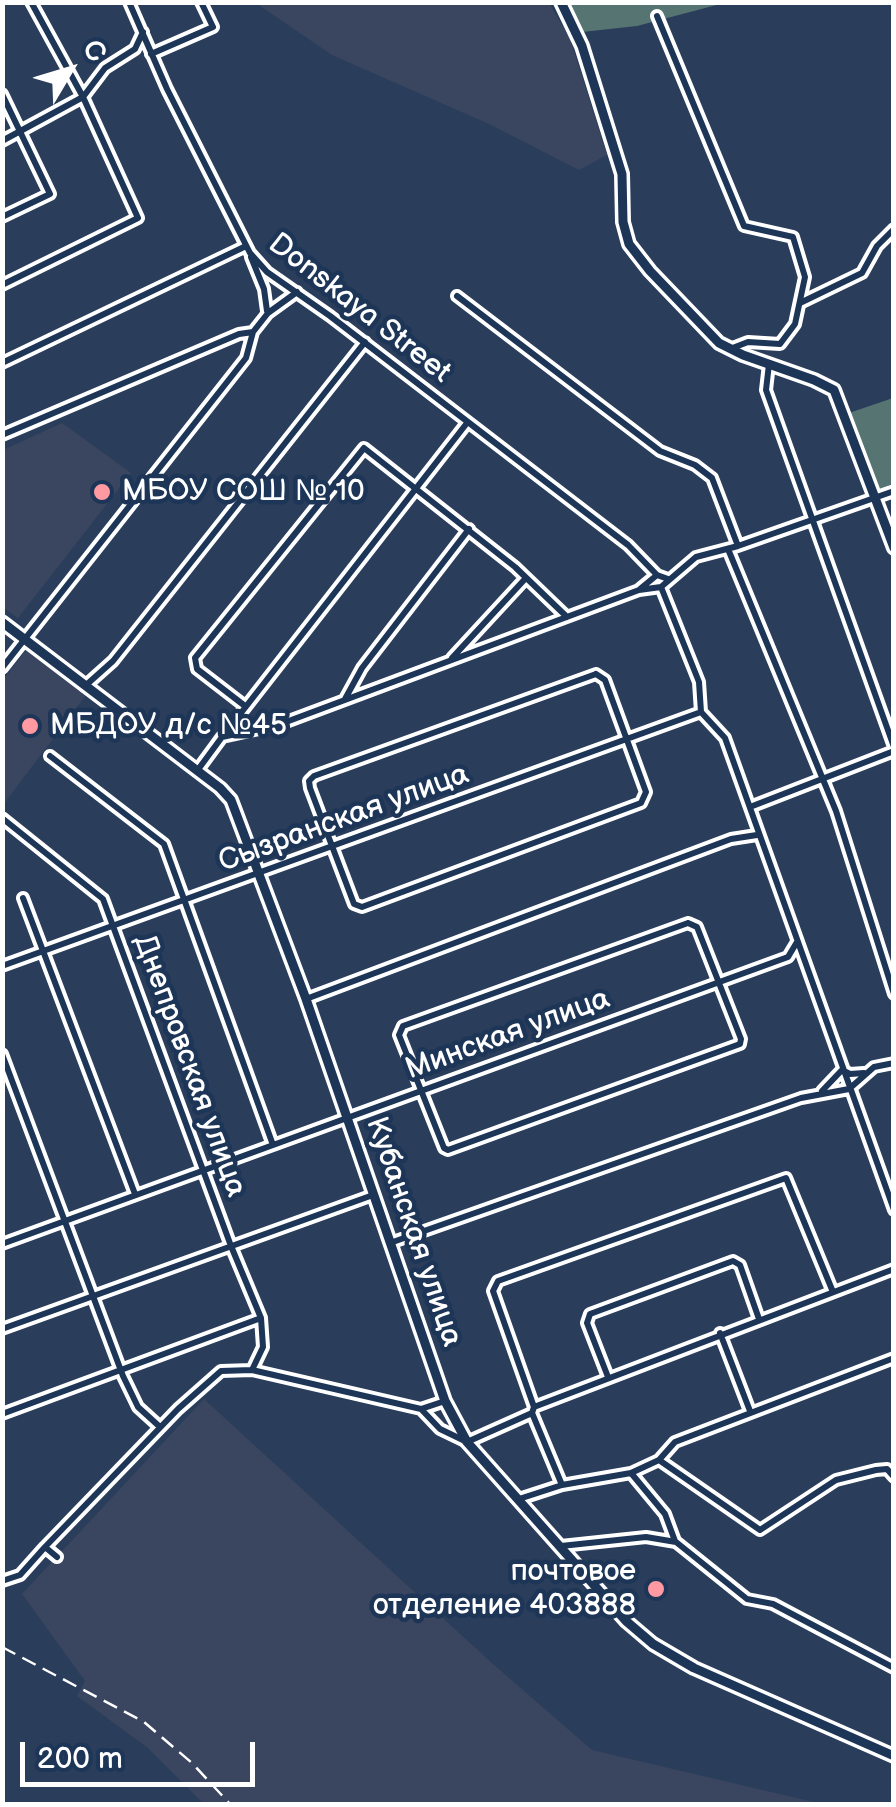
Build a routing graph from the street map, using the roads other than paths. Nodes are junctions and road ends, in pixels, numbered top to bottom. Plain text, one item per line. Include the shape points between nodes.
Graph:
1 (32, 2) edge
2 (129, 2) edge
3 (202, 2) edge
4 (562, 2) edge
5 (657, 16) dead end
6 (142, 32) junction
7 (152, 54) junction
8 (2, 94) edge
9 (83, 97) junction
10 (21, 132) junction
11 (2, 141) edge
12 (2, 217) edge
13 (894, 229) edge
14 (247, 250) junction
15 (2, 285) edge
16 (297, 292) junction
17 (457, 296) dead end
18 (800, 303) junction
19 (268, 313) junction
20 (253, 332) junction
21 (365, 342) junction
22 (730, 349) junction
23 (2, 363) edge
24 (768, 364) junction
25 (467, 422) junction
26 (2, 436) edge
27 (417, 487) junction
28 (894, 490) edge
29 (875, 498) junction
30 (814, 521) junction
31 (468, 529) junction
32 (738, 546) junction
33 (894, 548) edge
34 (728, 549) junction
35 (657, 576) junction
36 (525, 578) junction
37 (668, 579) junction
38 (661, 587) junction
39 (639, 590) junction
40 (567, 617) junction
41 (2, 622) edge
42 (24, 638) junction
43 (452, 659) junction
44 (2, 668) edge
45 (86, 686) junction
46 (345, 700) junction
47 (245, 706) junction
48 (701, 712) junction
49 (222, 738) junction
50 (627, 738) junction
51 (894, 749) edge
52 (50, 756) dead end
53 (196, 771) junction
54 (820, 780) junction
55 (750, 807) junction
56 (2, 818) edge
57 (758, 835) junction
58 (333, 847) junction
59 (260, 874) junction
60 (22, 898) dead end
61 (186, 901) junction
62 (114, 926) junction
63 (797, 942) junction
64 (42, 951) junction
65 (2, 966) edge
66 (718, 983) junction
67 (894, 994) edge
68 (306, 999) junction
69 (2, 1054) edge
70 (894, 1063) edge
71 (842, 1070) junction
72 (865, 1072) junction
73 (849, 1089) junction
74 (420, 1092) junction
75 (820, 1093) junction
76 (347, 1118) junction
77 (273, 1145) junction
78 (203, 1169) junction
79 (134, 1194) junction
80 (374, 1195) junction
81 (894, 1210) edge
82 (67, 1222) junction
83 (390, 1242) junction
84 (2, 1244) edge
85 (231, 1246) junction
86 (894, 1269) edge
87 (833, 1292) junction
88 (94, 1295) junction
89 (261, 1318) junction
90 (759, 1318) junction
91 (2, 1329) edge
92 (720, 1333) junction
93 (894, 1358) edge
94 (252, 1370) junction
95 (121, 1372) junction
96 (608, 1377) junction
97 (445, 1401) junction
98 (421, 1409) junction
99 (533, 1410) junction
100 (750, 1410) junction
101 (2, 1414) edge
102 (160, 1427) junction
103 (467, 1442) junction
104 (659, 1460) junction
105 (632, 1473) junction
106 (894, 1478) edge
107 (562, 1485) junction
108 (520, 1500) junction
109 (676, 1542) junction
110 (561, 1546) junction
111 (45, 1547) junction
112 (57, 1557) dead end
113 (2, 1582) edge
114 (894, 1668) edge
115 (894, 1756) edge

1 - 9 street
2 - 6 street, Donskaya Street
3 - 7 street via 214,27
4 - 22 street via 622,174 629,244
5 - 18 street via 744,226 793,237 805,277
6 - 7 street, Donskaya Street
6 - 9 street via 135,49 105,68
7 - 14 street, Donskaya Street
8 - 10 street
9 - 10 street
9 - 15 street via 138,218
10 - 11 street
10 - 12 street via 50,194
13 - 18 street via 862,273
14 - 16 street, Donskaya Street
14 - 19 street
14 - 23 street
16 - 19 street
16 - 21 street, Donskaya Street
17 - 32 street via 660,451 712,478
18 - 22 street via 780,344 748,342
19 - 20 street
20 - 26 street
20 - 42 street via 246,358
21 - 25 street, Donskaya Street
21 - 45 street via 113,661
22 - 24 street
24 - 29 street via 834,390
24 - 30 street via 766,390
25 - 27 street
25 - 35 street, Donskaya Street via 628,545
27 - 31 street
27 - 47 street
27 - 47 street via 370,450 358,451 195,658 197,669
28 - 29 street
29 - 30 street
29 - 33 street
30 - 32 street
30 - 51 street
31 - 36 street
31 - 46 street
32 - 34 street
34 - 37 street via 696,556
34 - 54 street
35 - 37 street
35 - 39 street
36 - 40 street
36 - 43 street
37 - 38 street
38 - 39 street
38 - 48 street via 699,682
39 - 40 street
40 - 43 street
41 - 42 street, Кубанская улица
42 - 44 street
42 - 45 street, Кубанская улица
43 - 46 street
45 - 53 street, Кубанская улица
46 - 49 street
47 - 49 street
48 - 50 street, Сызранская улица
48 - 55 street via 726,738
49 - 53 street
50 - 58 street, Сызранская улица
50 - 58 street via 646,792 641,803 362,907 354,904
50 - 58 street via 605,680 596,674 314,776 310,788
51 - 54 street
52 - 61 street via 164,844
53 - 59 street, Кубанская улица via 231,800
54 - 55 street
54 - 67 street via 836,810
55 - 57 street
56 - 62 street, Днепровская улица via 103,899
57 - 63 street
57 - 68 street via 732,839
58 - 59 street, Сызранская улица
59 - 61 street, Сызранская улица
59 - 68 street, Кубанская улица
60 - 64 street
61 - 62 street, Сызранская улица
61 - 77 street
62 - 64 street, Сызранская улица
62 - 78 street, Днепровская улица
63 - 66 street, Минская улица via 788,956
63 - 71 street
64 - 65 street, Сызранская улица
64 - 79 street
66 - 74 street, Минская улица
66 - 74 street via 741,1039 736,1048 448,1150
66 - 74 street via 697,927 688,922 403,1026 400,1035
68 - 76 street, Кубанская улица
69 - 82 street
70 - 72 street
71 - 72 street
71 - 73 street
71 - 75 street
72 - 73 street
73 - 75 street
73 - 81 street
74 - 76 street, Минская улица
75 - 83 street
76 - 77 street, Минская улица
76 - 80 street, Кубанская улица
77 - 78 street, Минская улица
78 - 79 street, Минская улица
78 - 85 street, Днепровская улица
79 - 82 street, Минская улица
80 - 83 street, Кубанская улица
80 - 85 street
82 - 84 street, Минская улица
82 - 88 street
83 - 97 street, Кубанская улица
85 - 88 street
85 - 89 street, Днепровская улица
86 - 87 street
87 - 90 street
87 - 99 street via 786,1178 498,1281 493,1291
88 - 91 street
88 - 95 street
89 - 94 street via 263,1347
89 - 95 street
90 - 92 street
90 - 96 street via 740,1265 732,1261 590,1314 586,1322
92 - 96 street
92 - 100 street
93 - 100 street
94 - 98 street
94 - 102 street via 221,1371
95 - 101 street
95 - 102 street via 138,1408
96 - 99 street
97 - 98 street
97 - 103 street, Кубанская улица
98 - 103 street via 440,1429
99 - 103 street
99 - 107 street
100 - 104 street via 675,1442
102 - 111 street
103 - 108 street, Кубанская улица
104 - 105 street
104 - 106 street via 760,1530 836,1480 887,1469
105 - 107 street
105 - 109 street
107 - 108 street
108 - 110 street, Кубанская улица
109 - 110 street via 646,1537
109 - 114 street via 747,1599 773,1604
110 - 115 street, Кубанская улица via 626,1621 666,1652
111 - 112 street
111 - 113 street via 20,1575

